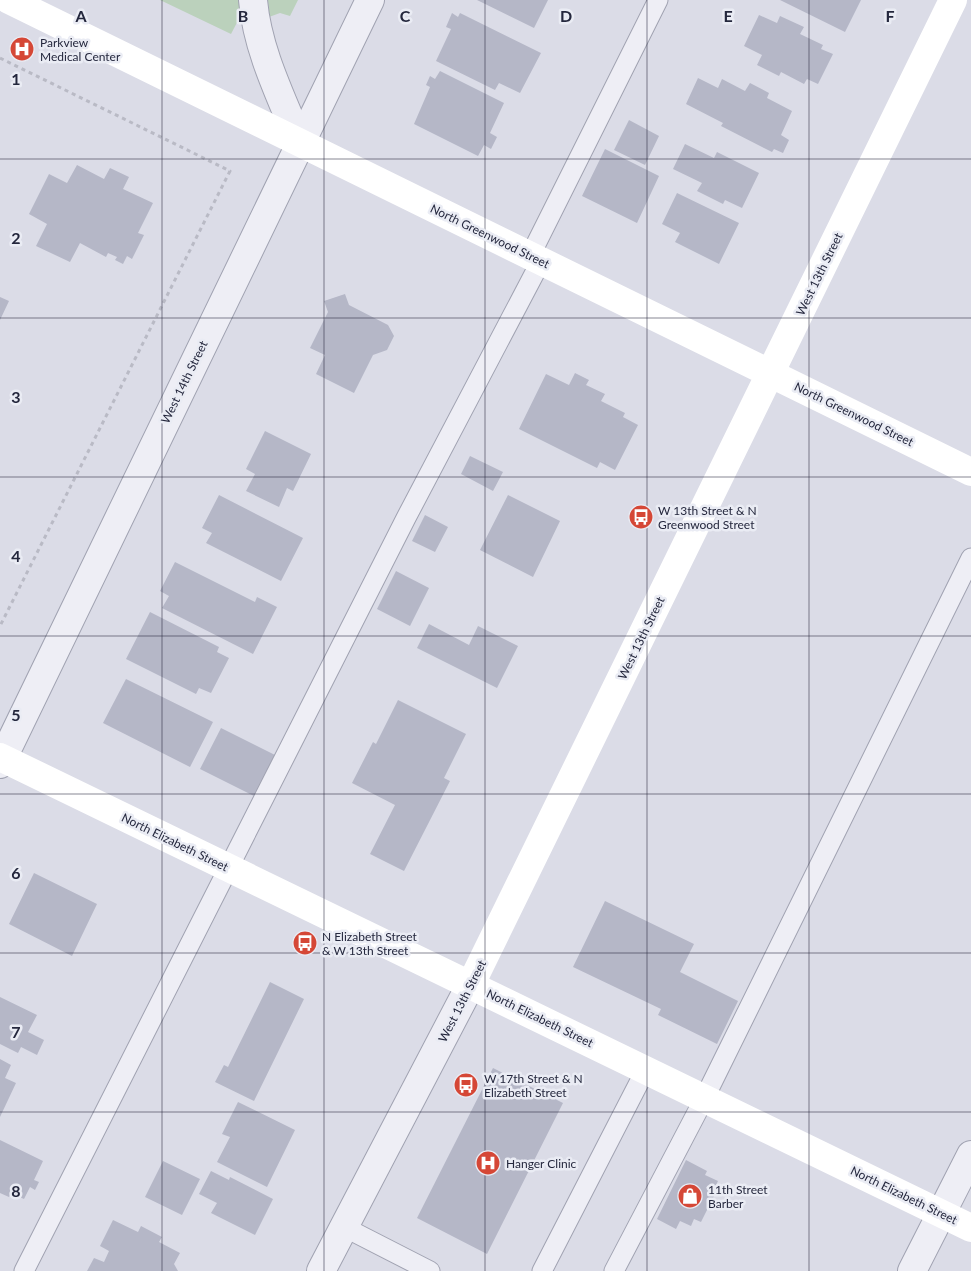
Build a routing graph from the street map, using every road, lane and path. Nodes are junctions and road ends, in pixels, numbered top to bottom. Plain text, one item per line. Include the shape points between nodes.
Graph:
1 (9, 0) edge
2 (253, 0) edge
3 (370, 0) edge
4 (658, 0) edge
5 (953, 0) edge
6 (0, 58) edge
7 (300, 142) junction
8 (536, 258) junction
9 (771, 374) junction
10 (971, 472) edge
11 (971, 558) edge
12 (0, 626) edge
13 (1, 760) edge
14 (229, 867) junction
15 (471, 984) junction
16 (645, 1071) junction
17 (704, 1099) junction
18 (971, 1155) edge
19 (942, 1214) junction
20 (344, 1228) junction
21 (971, 1228) edge
22 (24, 1271) edge
23 (321, 1271) edge
24 (430, 1271) edge
25 (542, 1271) edge
26 (614, 1271) edge
27 (912, 1271) edge

1 - 7 main road, North Greenwood Street
2 - 7 street via 255,20 272,75
3 - 7 street, West 14th Street
4 - 8 lane
5 - 9 main road, West 13th Street
6 - 12 path via 230,171
7 - 8 main road, North Greenwood Street
7 - 13 street, West 14th Street
8 - 9 main road, North Greenwood Street
8 - 14 lane
9 - 10 main road, North Greenwood Street
9 - 15 main road, West 13th Street
11 - 17 lane
13 - 14 main road, North Elizabeth Street
14 - 15 main road, North Elizabeth Street
14 - 22 lane
15 - 16 main road, North Elizabeth Street
15 - 20 street, West 13th Street
16 - 17 main road, North Elizabeth Street
16 - 25 lane
17 - 19 main road, North Elizabeth Street
17 - 26 lane
18 - 19 street
19 - 21 main road, North Elizabeth Street
19 - 27 street
20 - 23 street, West 13th Street
20 - 24 lane

